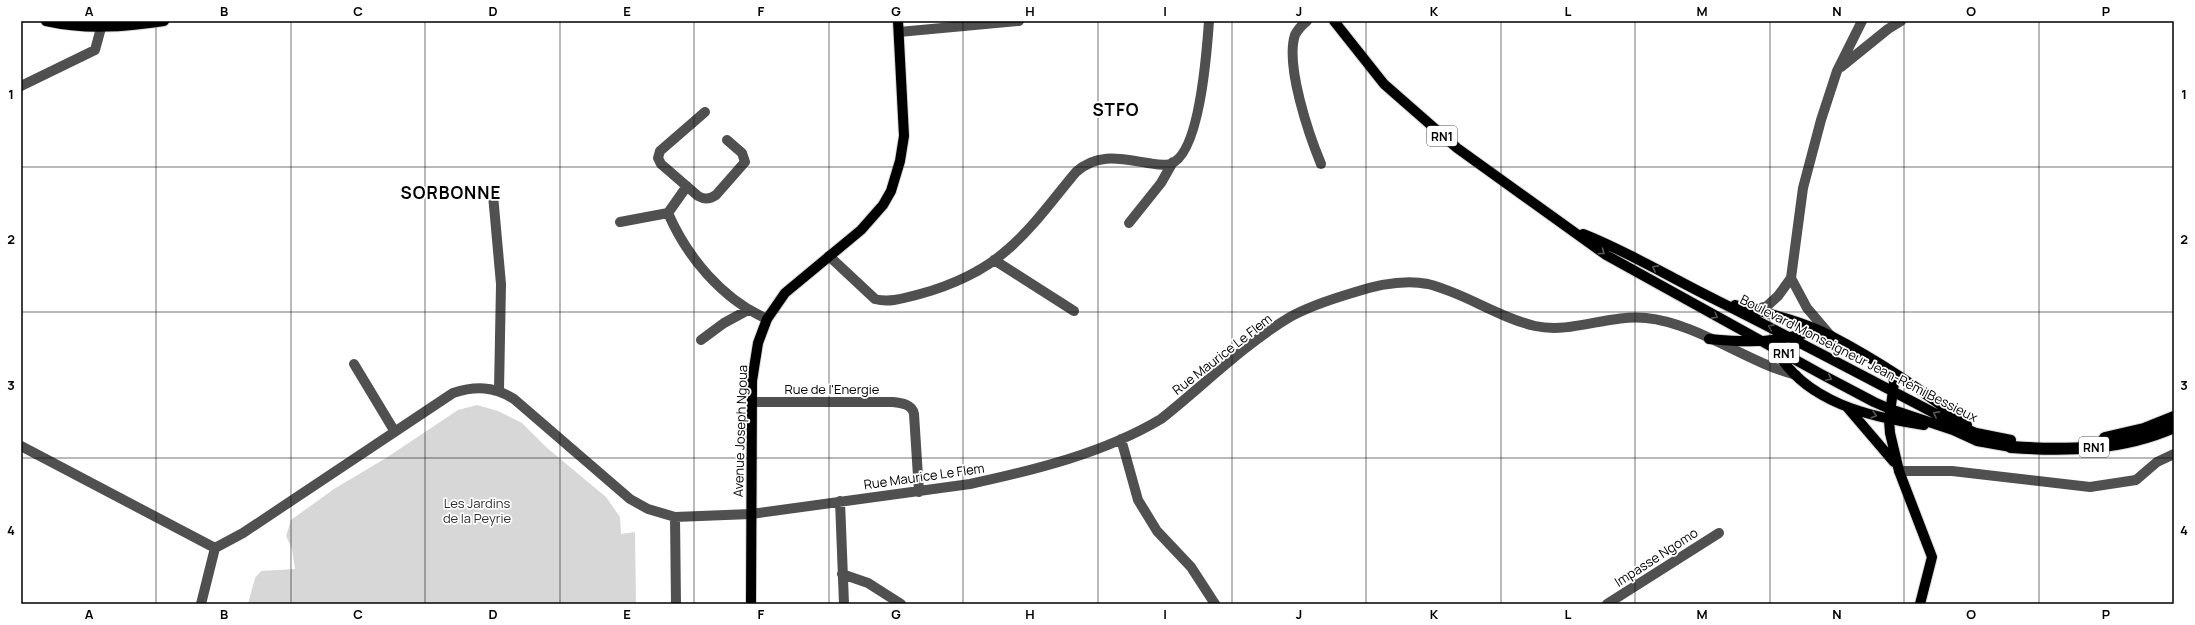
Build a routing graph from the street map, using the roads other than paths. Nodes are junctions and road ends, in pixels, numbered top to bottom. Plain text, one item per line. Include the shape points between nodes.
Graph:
1 (46, 21) edge
2 (164, 21) edge
3 (898, 21) edge
4 (1019, 21) edge
5 (1209, 21) edge
6 (1307, 21) edge
7 (1334, 21) edge
8 (1862, 21) edge
9 (1901, 21) edge
10 (100, 28) junction
11 (899, 32) junction
12 (1837, 71) junction
13 (21, 86) edge
14 (705, 112) dead end
15 (727, 140) dead end
16 (1173, 162) junction
17 (1321, 164) dead end
18 (687, 186) junction
19 (493, 195) dead end
20 (668, 213) junction
21 (620, 222) dead end
22 (1129, 223) dead end
23 (1570, 229) junction
24 (829, 256) junction
25 (994, 260) junction
26 (1791, 278) junction
27 (1714, 300) junction
28 (748, 310) junction
29 (1754, 310) junction
30 (1074, 311) dead end
31 (767, 318) junction
32 (1816, 330) junction
33 (1832, 336) junction
34 (1793, 338) junction
35 (1709, 339) junction
36 (701, 340) dead end
37 (1764, 342) junction
38 (1776, 345) junction
39 (354, 364) dead end
40 (1893, 372) junction
41 (1796, 375) junction
42 (499, 390) junction
43 (1893, 392) junction
44 (752, 402) junction
45 (1845, 405) junction
46 (1890, 409) junction
47 (2174, 417) edge
48 (1889, 420) junction
49 (2174, 427) edge
50 (1953, 430) junction
51 (395, 432) junction
52 (1976, 433) junction
53 (1121, 439) junction
54 (2011, 444) junction
55 (21, 446) edge
56 (2174, 454) edge
57 (1898, 468) junction
58 (919, 492) junction
59 (840, 501) junction
60 (751, 514) junction
61 (675, 517) junction
62 (1719, 533) dead end
63 (215, 548) junction
64 (842, 574) junction
65 (200, 604) edge
66 (676, 604) edge
67 (751, 604) edge
68 (844, 604) edge
69 (901, 604) edge
70 (1216, 604) edge
71 (1607, 604) edge
72 (1920, 604) edge

1 - 10 main road
2 - 10 main road
3 - 11 main road, Avenue Joseph Ngoua
4 - 11 street
5 - 16 street via 1203,89 1189,138 1182,153
6 - 17 street via 1295,36 1295,75 1313,145
7 - 23 main road, Boulevard Monseigneur Jean-Rémi Bessieux / RN1 via 1384,84 1451,143 1502,183
8 - 12 street
9 - 12 street via 1873,40
10 - 13 street via 95,50
11 - 24 main road, Avenue Joseph Ngoua via 904,136 896,176 883,205 873,218 853,238
12 - 26 street via 1822,114 1803,188
14 - 18 street via 658,156 661,164
15 - 18 street via 742,153 745,162 743,167 711,198 704,199
16 - 22 street via 1161,183
16 - 25 street via 1162,165 1101,158 1087,163 1076,172 1019,239
18 - 20 street
19 - 42 street via 501,284
20 - 21 street
20 - 28 street via 690,255
27 -> 23 main road, Boulevard Monseigneur Jean-Rémi Bessieux / RN1 via 1611,245
23 -> 37 main road, Boulevard Monseigneur Jean-Rémi Bessieux / RN1 via 1606,255
24 - 25 street via 875,299 883,301 930,291
24 - 31 main road, Avenue Joseph Ngoua via 785,292
25 - 30 street
26 - 29 street via 1767,306
26 - 33 street via 1807,308
27 - 29 main road
34 -> 27 main road, Boulevard Monseigneur Jean-Rémi Bessieux / RN1
28 - 31 street
28 - 36 street
29 - 32 main road
31 - 44 main road, Avenue Joseph Ngoua via 755,357
32 - 33 main road
32 - 34 main road
33 - 40 main road
34 - 38 main road
34 - 43 main road, Boulevard Monseigneur Jean-Rémi Bessieux / RN1
35 - 37 main road
35 - 41 street, Rue Maurice Le Flem via 1775,369
35 - 53 street, Rue Maurice Le Flem via 1681,327 1646,317 1552,328 1536,326 1509,318 1447,290 1427,284 1383,284 1336,298 1292,316 1244,350 1161,419
37 - 38 main road, Boulevard Monseigneur Jean-Rémi Bessieux / RN1
38 - 41 main road via 1781,359
38 -> 46 main road, Boulevard Monseigneur Jean-Rémi Bessieux / RN1 via 1821,374
39 - 51 street
40 - 43 main road
40 - 52 main road
41 - 45 main road via 1814,390
42 - 51 street via 478,388 453,394
42 - 61 street, Rue Maurice Le Flem via 527,409 630,499 648,510
43 - 46 main road
52 -> 43 main road, Boulevard Monseigneur Jean-Rémi Bessieux / RN1
44 - 58 street, Rue de l'Energie via 892,402 907,405 912,408 914,414
44 - 60 main road, Avenue Joseph Ngoua
45 -> 48 main road
45 - 57 main road
46 - 48 main road
46 - 50 main road, Boulevard Monseigneur Jean-Rémi Bessieux / RN1
47 - 54 highway, Boulevard Monseigneur Jean-Rémi Bessieux / RN1 via 2144,428 2103,438
48 - 50 main road
48 - 57 main road
49 - 54 highway, Boulevard Monseigneur Jean-Rémi Bessieux / RN1 via 2129,441 2080,449
50 - 54 main road, Boulevard Monseigneur Jean-Rémi Bessieux / RN1 via 1977,441
51 - 63 street via 242,533
52 - 54 main road, Boulevard Monseigneur Jean-Rémi Bessieux / RN1
53 - 58 street, Rue Maurice Le Flem via 1068,459 1006,477
53 - 70 street via 1140,504 1157,531 1191,567
55 - 63 street
56 - 57 street via 2157,462 2136,480 2090,487 1952,471
57 - 72 main road via 1932,557
58 - 59 street, Rue Maurice Le Flem
59 - 60 street, Rue Maurice Le Flem
59 - 64 street
60 - 61 street, Rue Maurice Le Flem
60 - 67 main road, Avenue Joseph Ngoua
61 - 66 street
62 - 71 street, Impasse Ngomo
63 - 65 street
64 - 68 street
64 - 69 street via 868,583

